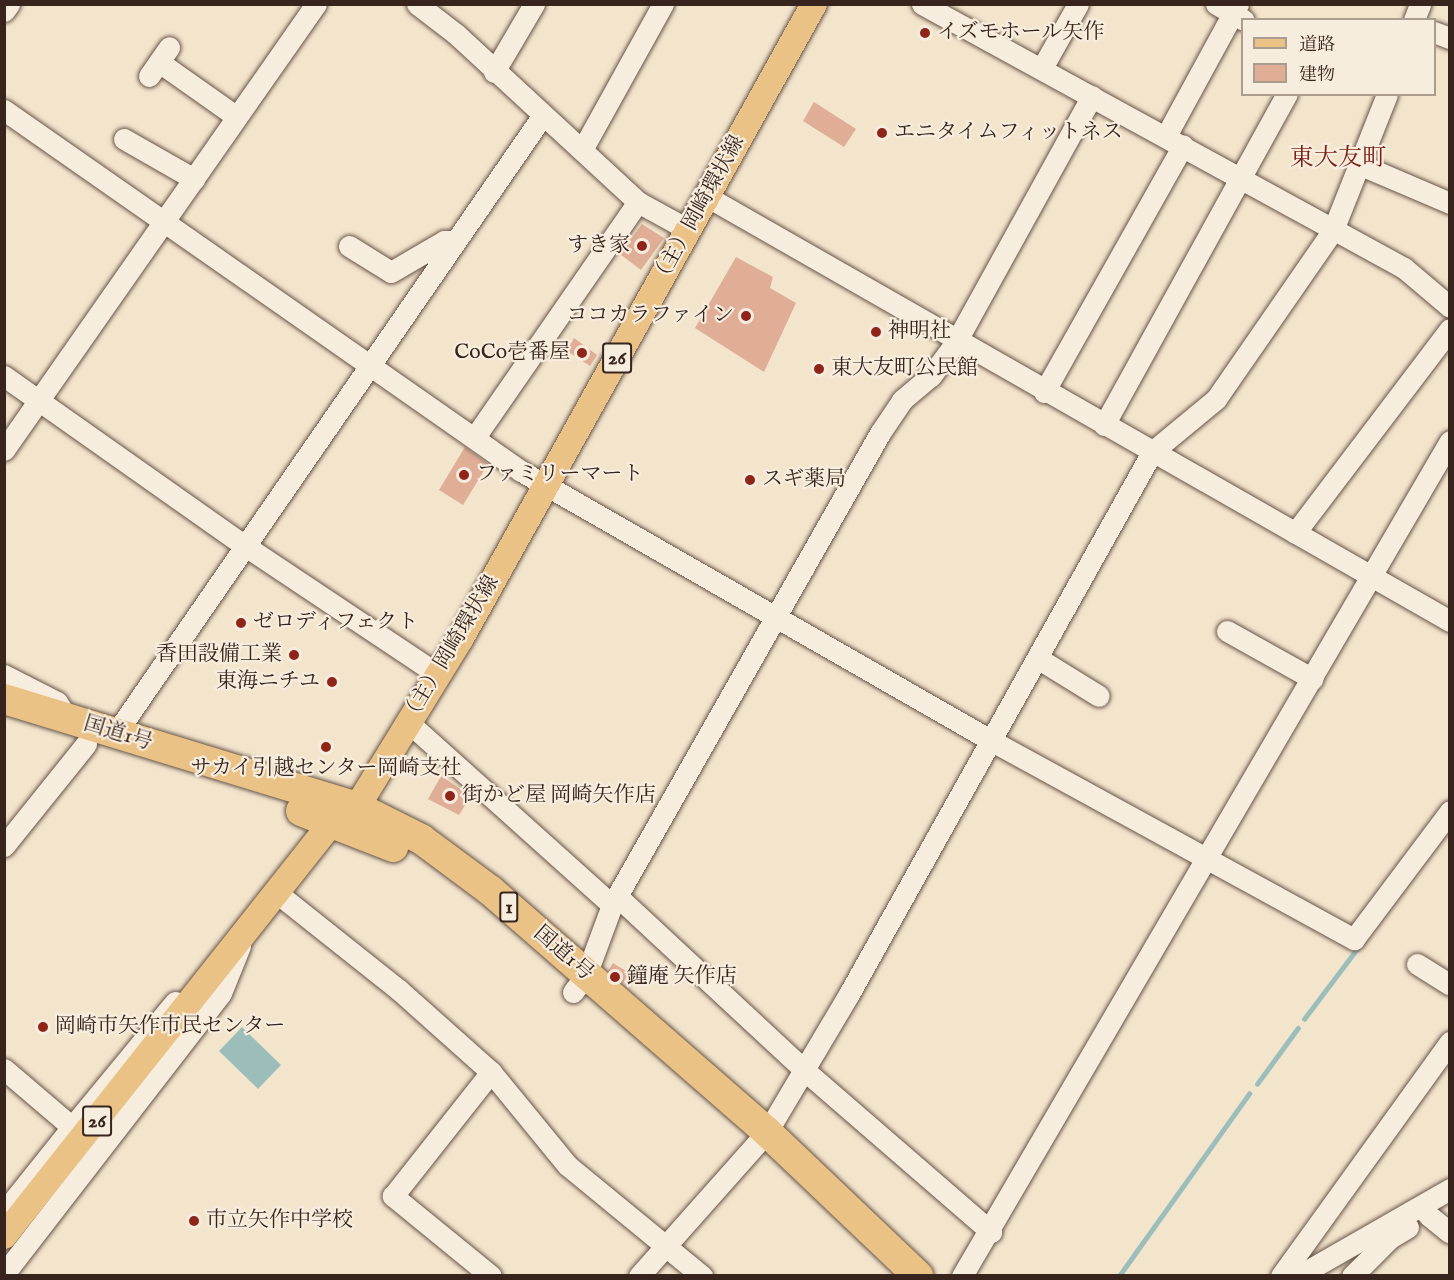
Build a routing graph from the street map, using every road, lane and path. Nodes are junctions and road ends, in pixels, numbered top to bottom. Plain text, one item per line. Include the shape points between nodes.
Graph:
1 (9, 4) edge
2 (316, 4) edge
3 (417, 4) edge
4 (534, 4) edge
5 (663, 4) edge
6 (814, 4) edge
7 (922, 4) edge
8 (1078, 4) edge
9 (4, 11) edge
10 (1233, 11) edge
11 (159, 62) dead end
12 (1042, 68) junction
13 (494, 72) junction
14 (1092, 96) junction
15 (1286, 96) edge
16 (1386, 96) edge
17 (4, 110) edge
18 (543, 115) junction
19 (237, 117) junction
20 (124, 139) dead end
21 (1174, 141) junction
22 (582, 150) junction
23 (1361, 165) junction
24 (1240, 177) junction
25 (195, 179) junction
26 (706, 196) junction
27 (638, 202) junction
28 (1449, 203) edge
29 (164, 222) junction
30 (689, 230) junction
31 (1333, 230) junction
32 (455, 241) junction
33 (349, 246) dead end
34 (1449, 307) edge
35 (1449, 329) edge
36 (956, 342) junction
37 (372, 364) junction
38 (4, 376) edge
39 (1044, 392) junction
40 (39, 400) junction
41 (1104, 425) junction
42 (475, 437) junction
43 (1449, 441) edge
44 (4, 450) edge
45 (1152, 452) junction
46 (545, 485) junction
47 (1295, 533) junction
48 (244, 545) junction
49 (1372, 577) junction
50 (776, 618) junction
51 (1449, 621) edge
52 (1227, 631) dead end
53 (1039, 659) junction
54 (4, 675) edge
55 (439, 675) junction
56 (1313, 679) junction
57 (1099, 696) dead end
58 (4, 699) edge
59 (68, 718) junction
60 (4, 719) edge
61 (408, 722) junction
62 (116, 734) junction
63 (992, 741) junction
64 (86, 744) junction
65 (345, 814) junction
66 (1446, 821) edge
67 (4, 846) edge
68 (1209, 858) junction
69 (276, 893) junction
70 (615, 901) junction
71 (247, 929) junction
72 (1417, 964) dead end
73 (580, 983) junction
74 (1449, 985) edge
75 (1449, 1042) edge
76 (4, 1069) edge
77 (803, 1069) junction
78 (491, 1072) junction
79 (72, 1127) junction
80 (762, 1138) junction
81 (1449, 1189) edge
82 (1449, 1204) edge
83 (4, 1212) edge
84 (1428, 1215) junction
85 (991, 1232) junction
86 (1449, 1233) edge
87 (4, 1236) edge
88 (667, 1246) junction
89 (1361, 1272) edge
90 (4, 1274) edge
91 (491, 1275) edge
92 (639, 1275) edge
93 (702, 1275) edge
94 (890, 1275) edge
95 (918, 1275) edge
96 (962, 1275) edge
97 (1281, 1275) edge
98 (1298, 1275) edge

1 - 9 street
2 - 19 street
3 - 13 street
4 - 13 street
5 - 22 street
6 - 26 main road, （主）岡崎環状線 / 26
7 - 12 street
8 - 12 street
10 - 21 street
11 - 19 street
12 - 14 street
13 - 18 street
14 - 21 street
14 - 36 street
15 - 24 street
16 - 23 street
17 - 29 street
18 - 22 street
18 - 32 street
19 - 25 street
20 - 25 street
21 - 24 street
21 - 39 street
22 - 27 street
23 - 28 street
23 - 31 street
24 - 31 street
24 - 41 street
25 - 29 street
26 - 30 main road, （主）岡崎環状線 / 26
26 - 36 street
27 - 30 street
27 - 42 street
29 - 37 street
29 - 40 street
30 - 46 main road, （主）岡崎環状線 / 26
31 - 34 street via 1404,268
31 - 45 street via 1216,399
32 - 33 street via 444,241 391,272
32 - 37 street via 446,262
35 - 47 street
36 - 39 street
36 - 50 street via 931,376 902,400 880,433
37 - 42 street
37 - 48 street
38 - 40 street
39 - 41 street
40 - 44 street
40 - 48 street
41 - 45 street
42 - 46 street
43 - 49 street
45 - 47 street
45 - 53 street
46 - 50 street
46 - 55 main road, （主）岡崎環状線 / 26
47 - 49 street
48 - 55 street
48 - 62 street
49 - 51 street
49 - 56 street
50 - 63 street
50 - 70 street
52 - 56 street
53 - 57 street
53 - 63 street
54 - 59 street via 57,702
55 - 61 main road, （主）岡崎環状線 / 26
56 - 68 street
58 - 59 highway, 国道1号 / 1
59 - 62 highway, 国道1号 / 1
60 - 64 highway, 国道1号 / 1
61 - 65 main road, （主）岡崎環状線 / 26
61 - 70 street
62 - 65 highway, 国道1号 / 1
63 - 68 street
63 - 77 street
64 - 65 highway, 国道1号 / 1
64 - 67 street
65 - 69 main road, （主）岡崎環状線 / 26
65 - 73 highway, 国道1号 / 1 via 422,839 491,891
66 - 68 street via 1354,939
68 - 85 street
69 - 71 main road, （主）岡崎環状線 / 26
69 - 78 street via 399,990
70 - 73 street
70 - 77 street
71 - 79 street via 203,968
71 - 87 main road, （主）岡崎環状線 / 26
71 - 90 street via 221,993
72 - 74 street
73 - 80 highway, 国道1号 / 1
75 - 97 street
76 - 79 street
77 - 80 street
77 - 85 street
78 - 88 street via 567,1165
78 - 91 street via 393,1196
79 - 83 street
80 - 88 street
80 - 94 highway, 国道1号 / 1
80 - 95 highway, 国道1号 / 1
81 - 98 street
82 - 84 street
84 - 86 street
84 - 89 street via 1390,1238
85 - 96 street
88 - 92 street
88 - 93 street

